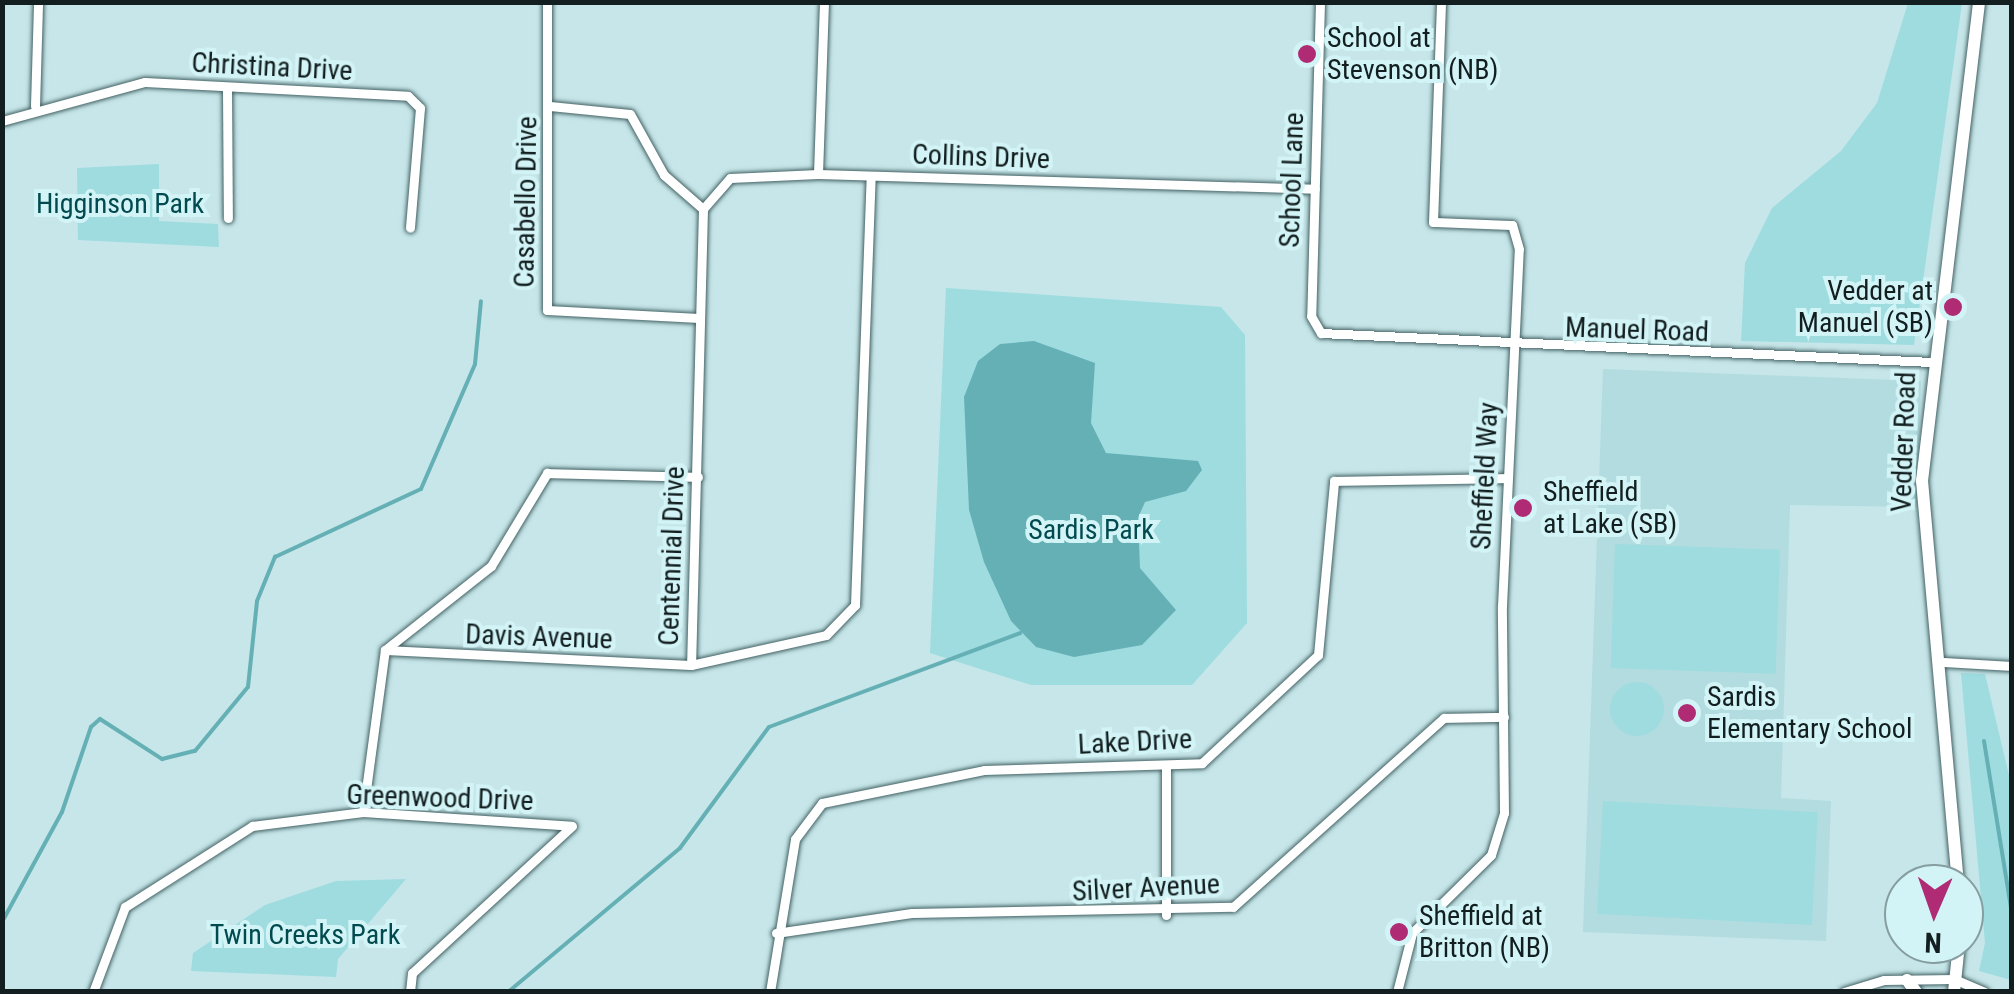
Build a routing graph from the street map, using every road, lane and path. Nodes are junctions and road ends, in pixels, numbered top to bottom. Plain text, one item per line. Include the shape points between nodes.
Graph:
1 (38, 2) edge
2 (546, 2) edge
3 (824, 2) edge
4 (1320, 2) edge
5 (1441, 2) edge
6 (1979, 2) edge
7 (226, 89) junction
8 (35, 106) junction
9 (550, 106) junction
10 (2, 121) edge
11 (818, 174) junction
12 (871, 176) junction
13 (1314, 189) junction
14 (703, 208) junction
15 (228, 218) dead end
16 (410, 228) dead end
17 (699, 318) junction
18 (1342, 340) joint
19 (1514, 349) junction
20 (1931, 362) junction
21 (698, 477) junction
22 (1508, 478) junction
23 (385, 650) junction
24 (1944, 662) junction
25 (691, 665) junction
26 (2012, 666) edge
27 (1504, 717) junction
28 (1166, 769) junction
29 (364, 812) junction
30 (1957, 864) edge
31 (1166, 915) junction
32 (776, 932) junction
33 (1912, 986) edge
34 (1952, 987) edge
35 (93, 992) edge
36 (410, 992) edge
37 (770, 992) edge
38 (1397, 992) edge
39 (1844, 992) edge
40 (1984, 992) edge

1 - 8 street
2 - 9 street, Casabello Drive
3 - 11 street
4 - 13 street, School Lane
5 - 19 street, Sheffield Way via 1433,222 1512,225 1519,249
6 - 20 main road, Vedder Road
7 - 8 street, Christina Drive via 114,84
7 - 15 street
7 - 16 street, Christina Drive via 416,101
8 - 10 street, Christina Drive
9 - 14 street via 630,114 664,175
9 - 17 street, Casabello Drive via 547,310
11 - 12 street, Collins Drive
11 - 14 street via 730,178
12 - 13 street, Collins Drive
12 - 25 street, Centennial Drive via 855,604 826,635
13 - 18 street, School Lane via 1311,316
14 - 17 street, Centennial Drive
17 - 21 street, Centennial Drive
18 - 19 street, Manuel Road
19 - 20 street, Manuel Road
19 - 22 street, Sheffield Way
20 - 24 main road, Vedder Road via 1922,482
21 - 23 street via 547,473 491,566
21 - 25 street, Centennial Drive
22 - 27 street, Sheffield Way
22 - 28 street, Lake Drive via 1334,481 1318,655 1215,756
23 - 25 street, Davis Avenue
23 - 29 street
24 - 26 street
24 - 30 main road, Vedder Road
27 - 31 street, Silver Avenue via 1444,718 1274,880 1233,907
27 - 38 street, Sheffield Way via 1496,845 1412,932
28 - 31 street
28 - 32 street, Lake Drive via 984,770 822,803 795,839
29 - 35 street, Greenwood Drive via 252,826 125,907
29 - 36 street, Greenwood Drive via 572,826 412,973
31 - 32 street, Silver Avenue via 912,913
32 - 37 street, Lake Drive
33 - 34 street
33 - 39 street
34 - 40 street

